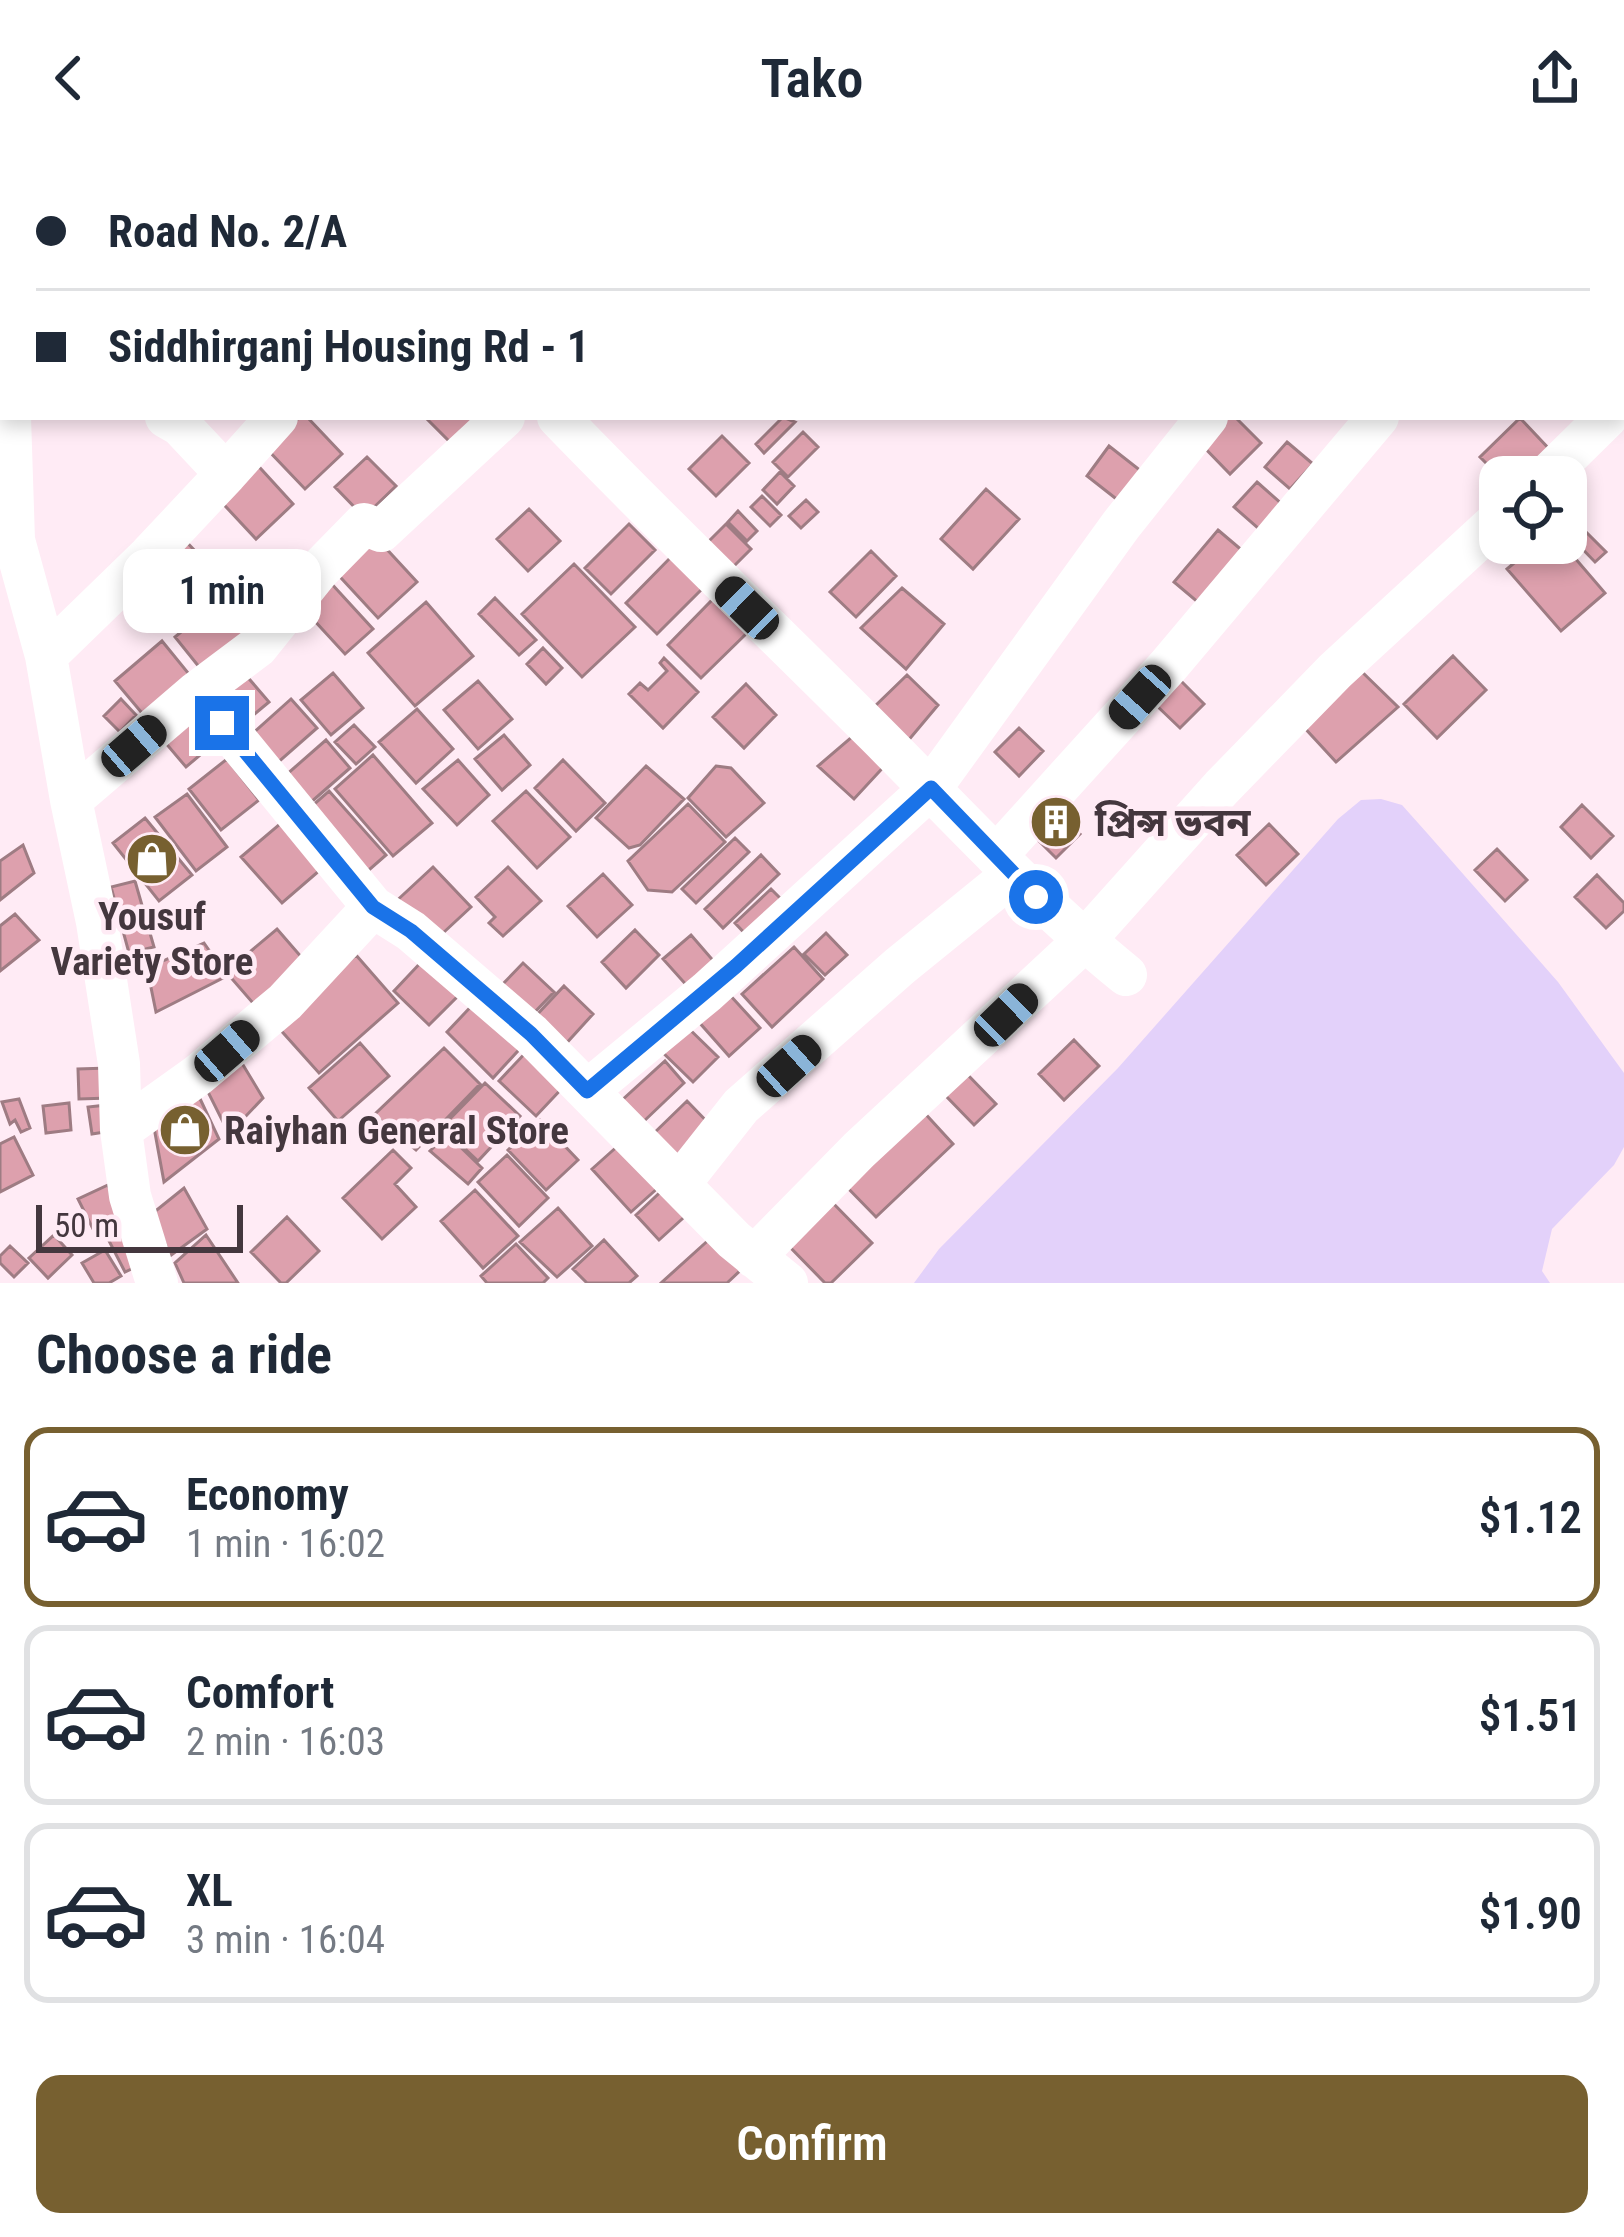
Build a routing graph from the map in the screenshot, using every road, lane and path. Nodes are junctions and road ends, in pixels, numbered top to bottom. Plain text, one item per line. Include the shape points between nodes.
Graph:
1 (10, 420) edge
2 (171, 420) edge
3 (274, 420) edge
4 (501, 420) edge
5 (561, 420) edge
6 (1205, 420) edge
7 (1375, 420) edge
8 (1603, 420) edge
9 (1567, 456) edge
10 (226, 474) junction
11 (1479, 538) edge
12 (46, 656) junction
13 (197, 692) junction
14 (931, 788) junction
15 (71, 800) junction
16 (1004, 865) junction
17 (373, 907) junction
18 (1084, 941) junction
19 (1126, 975) dead end
20 (587, 1091) junction
21 (121, 1130) junction
22 (681, 1182) junction
23 (754, 1257) junction
24 (157, 1283) edge
25 (788, 1283) edge

1 - 12 street via 14,540
2 - 10 street
3 - 10 street
4 - 13 street via 381,531 364,524 257,647
5 - 14 street
6 - 14 street
7 - 16 street
8 - 9 street
10 - 12 street
11 - 18 street via 1335,671
12 - 15 street
13 - 15 street
13 - 17 street
14 - 16 street
14 - 20 street
15 - 21 street via 119,1064
16 - 18 street
16 - 22 street via 741,1106
17 - 20 street via 531,1034
17 - 21 street via 285,1001
18 - 19 street
18 - 23 street
20 - 22 street
21 - 24 street via 130,1196
22 - 23 street
23 - 25 street

